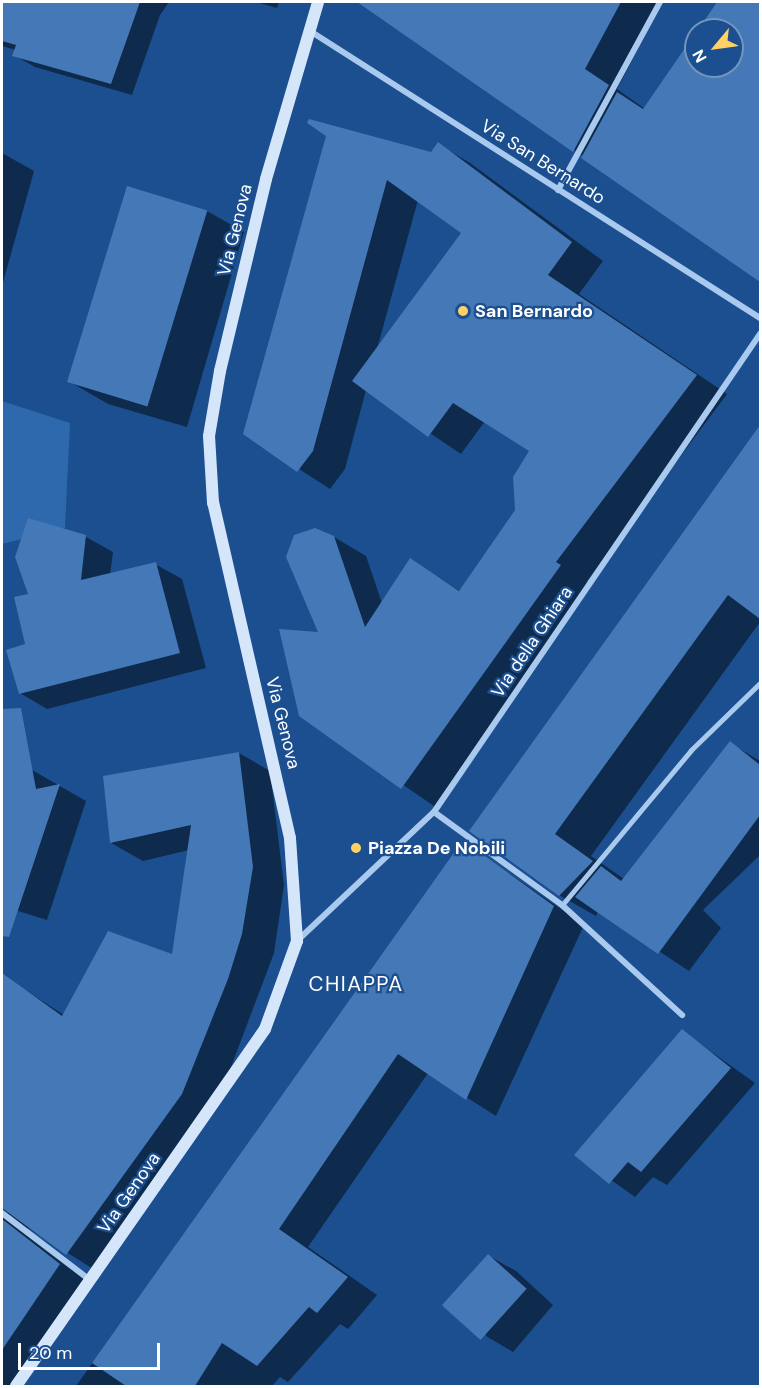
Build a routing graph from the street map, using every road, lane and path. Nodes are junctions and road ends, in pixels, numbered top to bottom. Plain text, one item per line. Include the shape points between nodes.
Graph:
1 (318, 2) edge
2 (660, 2) edge
3 (310, 31) junction
4 (558, 190) junction
5 (760, 318) edge
6 (760, 334) edge
7 (760, 683) edge
8 (434, 812) junction
9 (562, 905) junction
10 (297, 940) junction
11 (682, 1015) dead end
12 (2, 1213) edge
13 (91, 1280) junction
14 (16, 1386) edge

1 - 3 main road, Via Genova
2 - 4 street
3 - 4 street, Via San Bernardo
3 - 10 main road, Via Genova via 263,190 220,371 209,436 213,503 290,838
4 - 5 street, Via San Bernardo
6 - 8 street, Via della Ghiara
7 - 9 street via 691,750
8 - 9 street
8 - 10 street, Via della Ghiara
9 - 11 street
10 - 13 main road, Via Genova via 265,1029
12 - 13 street
13 - 14 main road, Via Genova

